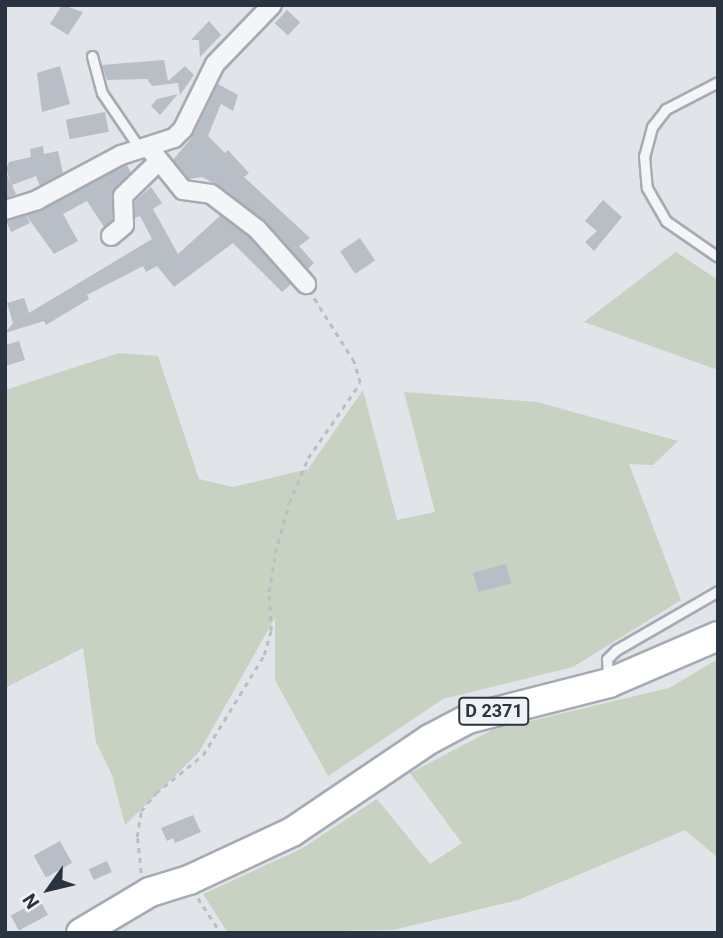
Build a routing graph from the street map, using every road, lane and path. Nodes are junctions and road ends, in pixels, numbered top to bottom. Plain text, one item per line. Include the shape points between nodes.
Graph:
1 (272, 5) edge
2 (92, 56) dead end
3 (718, 82) edge
4 (149, 153) junction
5 (5, 210) edge
6 (111, 236) dead end
7 (718, 257) edge
8 (306, 284) joint
9 (718, 591) edge
10 (718, 636) edge
11 (609, 683) junction
12 (189, 880) junction
13 (150, 892) junction
14 (81, 933) edge
15 (221, 933) edge

1 - 4 street via 215,64 183,129
2 - 4 lane via 102,93
3 - 7 lane via 666,109 652,127 644,156 647,188 666,221
4 - 5 street via 121,155 37,200
4 - 6 street via 123,197 124,225
4 - 8 street via 183,190 211,194 257,229
8 - 13 path via 354,362 360,383 309,458 289,503 275,553 269,592 271,631 264,655 203,755 141,811 139,869
9 - 11 lane via 617,650 607,659
10 - 11 main road, D 2371
11 - 12 main road, D 2371 via 468,719 430,739 292,832
12 - 13 main road, D 2371
12 - 15 path
13 - 14 main road, D 2371

